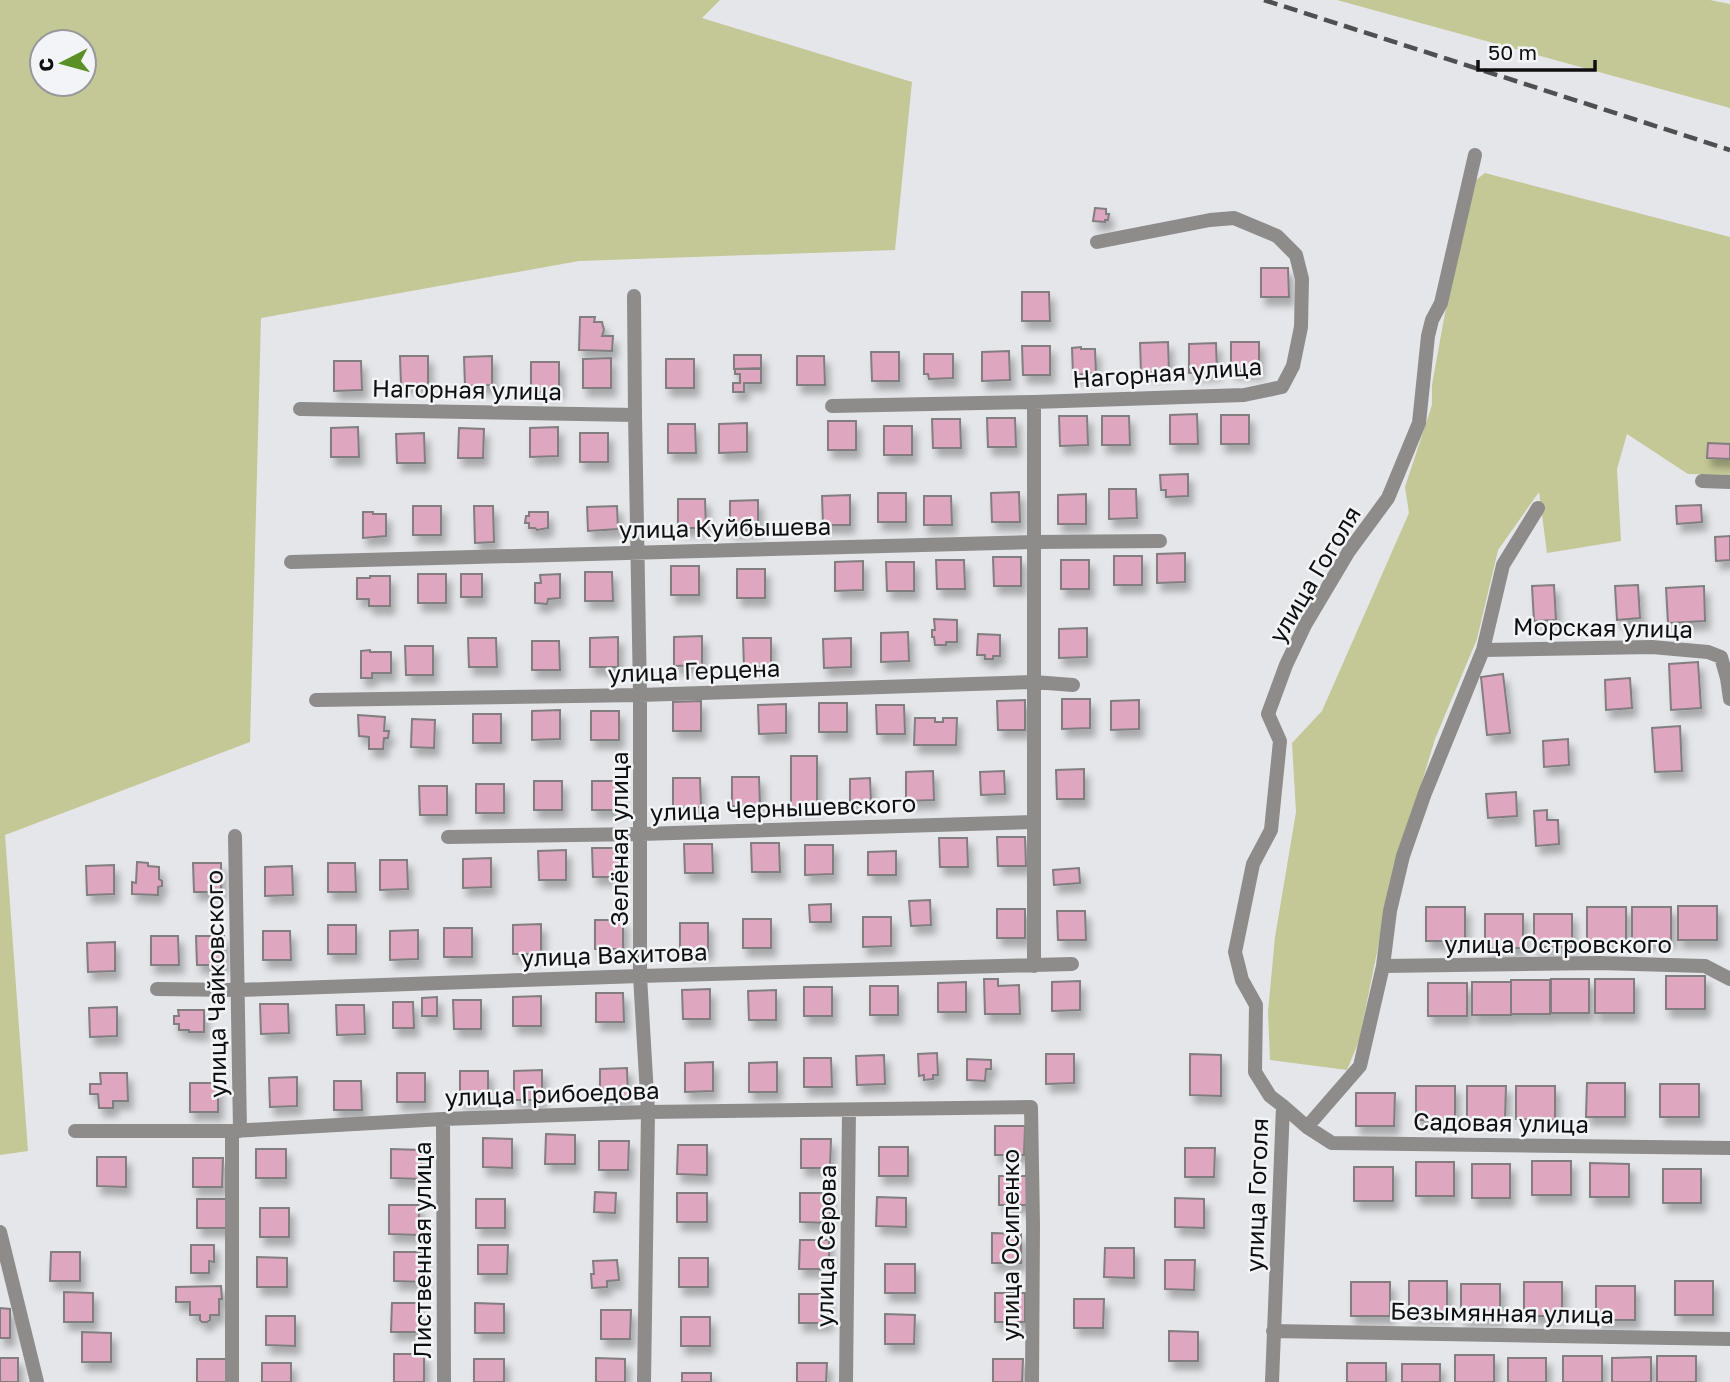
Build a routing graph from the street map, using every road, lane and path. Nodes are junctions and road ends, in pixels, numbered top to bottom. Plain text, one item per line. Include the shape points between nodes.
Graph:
1 (1475, 155) dead end
2 (1097, 242) dead end
3 (634, 296) dead end
4 (1034, 402) junction
5 (832, 406) dead end
6 (300, 409) dead end
7 (635, 415) junction
8 (1702, 481) dead end
9 (1730, 482) edge
10 (1538, 508) dead end
11 (1160, 541) dead end
12 (1034, 542) junction
13 (637, 552) junction
14 (291, 562) dead end
15 (1483, 650) junction
16 (1034, 682) junction
17 (1073, 685) dead end
18 (640, 695) junction
19 (1730, 699) edge
20 (316, 700) dead end
21 (1034, 822) junction
22 (641, 834) junction
23 (235, 836) dead end
24 (448, 837) dead end
25 (1072, 964) dead end
26 (1034, 966) junction
27 (1383, 967) junction
28 (640, 976) junction
29 (1730, 979) edge
30 (158, 989) dead end
31 (238, 990) junction
32 (1283, 1106) junction
33 (1031, 1107) joint
34 (849, 1110) junction
35 (648, 1112) junction
36 (443, 1119) junction
37 (1307, 1127) junction
38 (75, 1130) dead end
39 (236, 1131) junction
40 (1730, 1148) edge
41 (0, 1232) edge
42 (1273, 1331) junction
43 (1730, 1339) edge
44 (37, 1382) edge
45 (232, 1382) edge
46 (444, 1382) edge
47 (644, 1382) edge
48 (846, 1382) edge
49 (1032, 1382) edge
50 (1272, 1382) edge

1 - 32 street, улица Гоголя via 1441,303 1428,335 1419,423 1388,498 1349,551 1306,625 1268,713 1280,741 1271,830 1253,864 1236,952 1242,980 1256,1005 1255,1072 1270,1096
2 - 4 street, Нагорная улица via 1234,218 1277,236 1296,255 1302,279 1301,327 1293,366 1282,387 1244,395
3 - 7 street, Зелёная улица
4 - 5 street, Нагорная улица
4 - 12 street
6 - 7 street, Нагорная улица
7 - 13 street, Зелёная улица
8 - 9 street
10 - 15 street via 1503,565
11 - 12 street, улица Куйбышева
12 - 13 street, улица Куйбышева
12 - 16 street
13 - 14 street, улица Куйбышева
13 - 18 street, Зелёная улица
15 - 19 street, Морская улица via 1652,647 1708,652 1721,657
15 - 27 street via 1403,856
16 - 17 street, улица Герцена
16 - 18 street, улица Герцена
16 - 21 street
18 - 20 street, улица Герцена
18 - 22 street, Зелёная улица
21 - 22 street, улица Чернышевского
21 - 26 street
22 - 24 street, улица Чернышевского
22 - 28 street, Зелёная улица
23 - 31 street, улица Чайковского
25 - 26 street, улица Вахитова
26 - 28 street, улица Вахитова
27 - 29 street, улица Островского via 1705,966
27 - 37 street via 1360,1066
28 - 31 street, улица Вахитова
28 - 35 street, Зелёная улица
30 - 31 street, улица Вахитова
31 - 39 street, улица Чайковского
32 - 37 street, Садовая улица
32 - 42 street, улица Гоголя
33 - 34 street, улица Грибоедова
33 - 49 street, улица Осипенко
34 - 35 street, улица Грибоедова
34 - 48 street, улица Серова
35 - 36 street, улица Грибоедова
35 - 47 street, Зелёная улица
36 - 39 street, улица Грибоедова
36 - 46 street, Лиственная улица
37 - 40 street, Садовая улица via 1332,1143
38 - 39 street, улица Грибоедова
39 - 45 street, улица Чайковского
41 - 44 street
42 - 43 street, Безымянная улица
42 - 50 street, улица Гоголя

